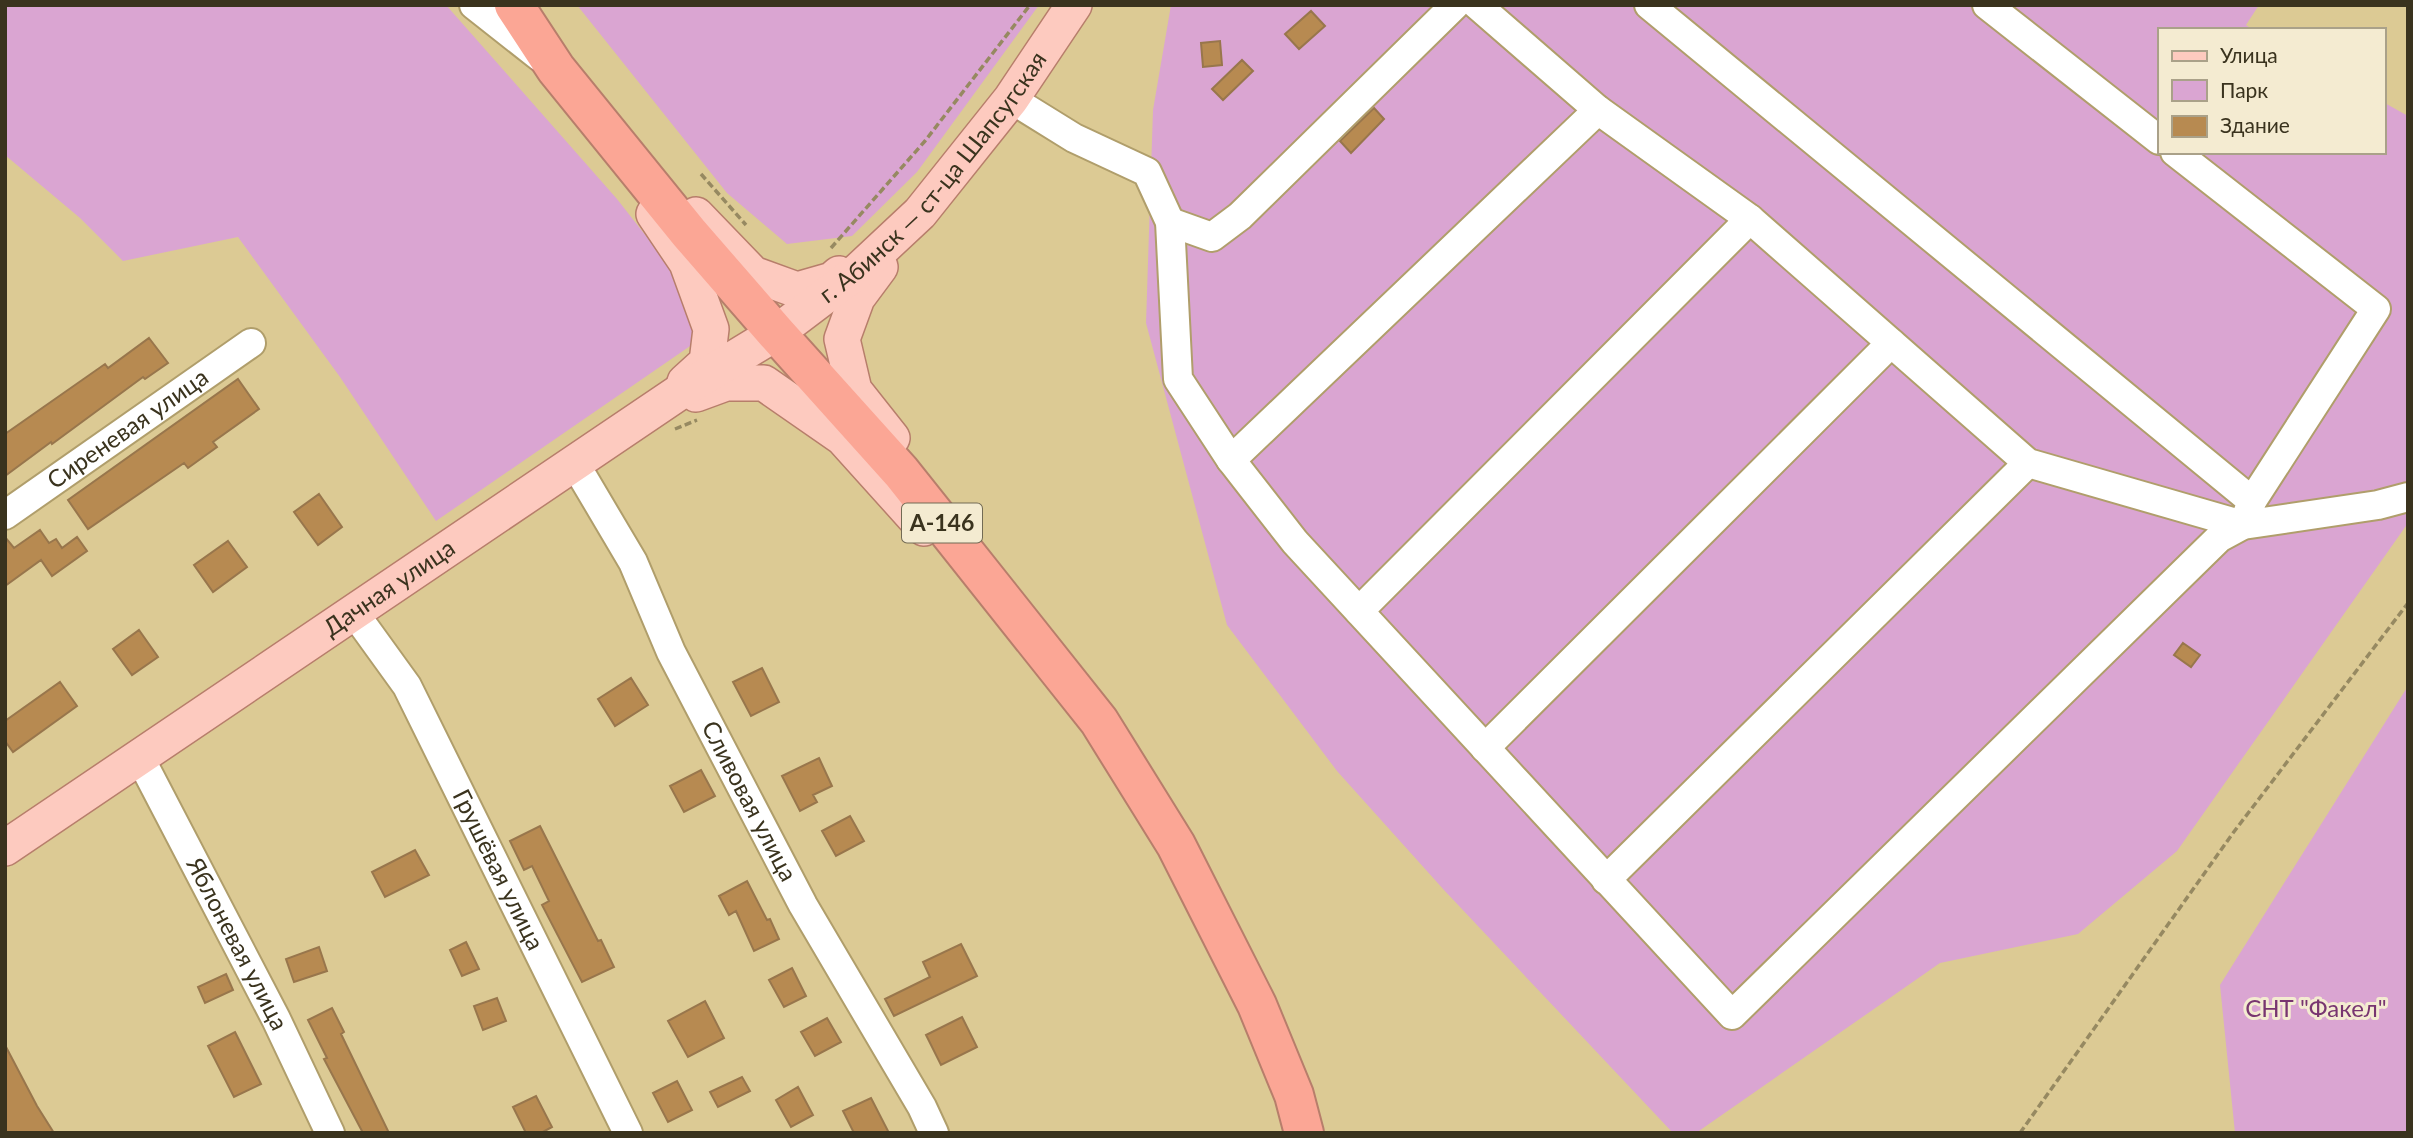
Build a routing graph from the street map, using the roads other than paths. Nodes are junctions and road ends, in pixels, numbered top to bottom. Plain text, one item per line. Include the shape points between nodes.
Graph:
1 (474, 5) edge
2 (514, 5) edge
3 (1074, 5) edge
4 (1455, 5) edge
5 (1477, 5) edge
6 (1649, 5) edge
7 (1987, 5) edge
8 (556, 69) junction
9 (1011, 99) junction
10 (1598, 110) junction
11 (2158, 139) edge
12 (2178, 154) edge
13 (920, 213) junction
14 (1750, 219) junction
15 (1170, 222) junction
16 (776, 333) junction
17 (1891, 343) junction
18 (251, 344) dead end
19 (654, 410) junction
20 (1231, 460) junction
21 (2028, 463) junction
22 (575, 464) junction
23 (2408, 497) edge
24 (2247, 513) junction
25 (5, 514) edge
26 (1359, 611) junction
27 (355, 614) junction
28 (1100, 721) junction
29 (1485, 748) junction
30 (139, 757) junction
31 (5, 848) edge
32 (1606, 880) junction
33 (330, 1133) edge
34 (628, 1133) edge
35 (934, 1133) edge
36 (1304, 1133) edge

1 - 8 street
2 - 8 highway, А-146
3 - 9 main road, г. Абинск — ст-ца Шапсугская
4 - 15 street via 1240,216 1212,237
5 - 10 street
6 - 24 street
7 - 11 street
8 - 13 main road via 753,274 797,290 832,279
8 - 16 highway, А-146
8 - 19 main road via 687,263 711,329 707,362
9 - 13 main road, г. Абинск — ст-ца Шапсугская
9 - 15 street via 1074,138 1147,172
10 - 14 street
10 - 20 street
12 - 24 street via 2376,309
13 - 16 main road, г. Абинск — ст-ца Шапсугская via 858,271
13 - 28 main road via 857,298 842,339 854,390 962,527
14 - 17 street
14 - 26 street
15 - 20 street via 1178,379
16 - 19 main road, Дачная улица
16 - 28 highway, А-146 via 901,472
17 - 21 street
17 - 29 street
18 - 25 street, Сиреневая улица
19 - 22 main road, Дачная улица
19 - 28 main road via 726,383 764,383 843,438
20 - 26 street via 1295,542
21 - 24 street
21 - 32 street
22 - 27 main road, Дачная улица
22 - 35 street, Сливовая улица via 633,562 671,652 803,905
23 - 24 street via 2378,505
24 - 32 street via 1732,1015
26 - 29 street
27 - 30 main road, Дачная улица
27 - 34 street, Грушёвая улица via 407,686
28 - 36 highway, А-146 via 1176,845 1258,1005
29 - 32 street
30 - 31 main road, Дачная улица
30 - 33 street, Яблоневая улица via 276,1018

